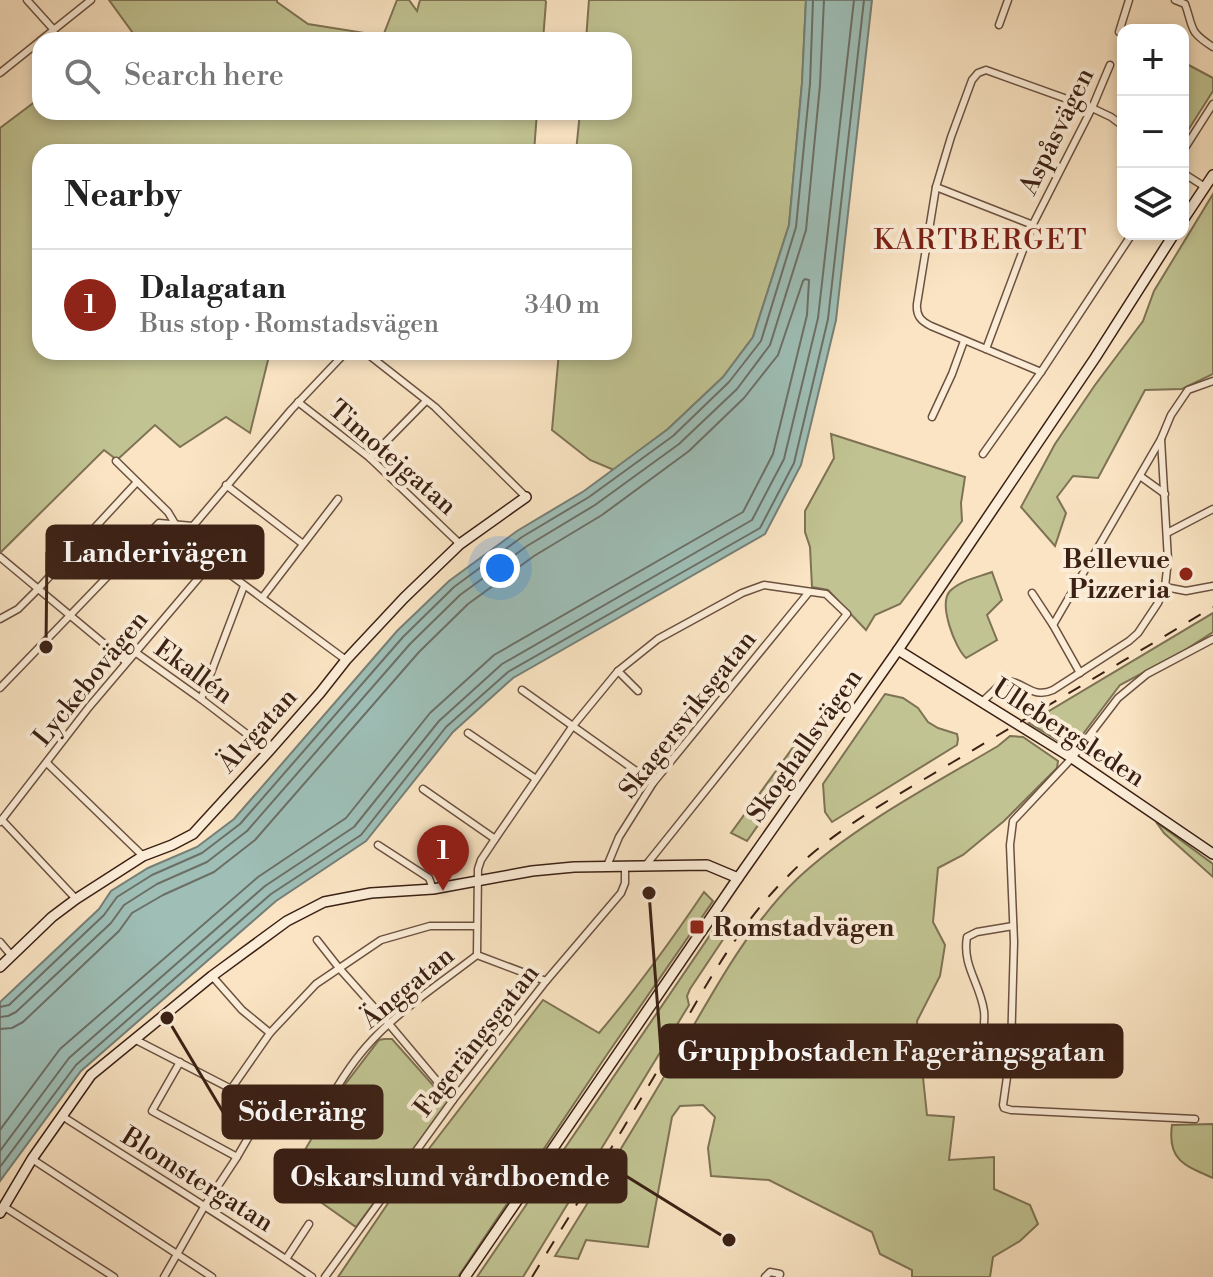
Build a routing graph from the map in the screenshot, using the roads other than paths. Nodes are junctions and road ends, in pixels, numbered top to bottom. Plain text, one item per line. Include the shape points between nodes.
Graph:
1 (27, 0) edge
2 (91, 0) edge
3 (1008, 0) edge
4 (1129, 0) edge
5 (1175, 0) edge
6 (1122, 24) edge
7 (999, 25) dead end
8 (54, 30) junction
9 (51, 32) edge
10 (32, 47) edge
11 (1213, 47) edge
12 (1110, 65) dead end
13 (0, 73) edge
14 (1213, 104) edge
15 (1092, 108) junction
16 (1117, 122) edge
17 (1189, 142) edge
18 (1213, 175) edge
19 (1189, 177) edge
20 (936, 187) junction
21 (1205, 187) junction
22 (1189, 211) edge
23 (1033, 225) junction
24 (1128, 240) edge
25 (1170, 240) edge
26 (964, 341) junction
27 (986, 349) junction
28 (338, 360) edge
29 (375, 360) edge
30 (1041, 372) junction
31 (1213, 381) edge
32 (426, 401) junction
33 (298, 402) junction
34 (932, 417) dead end
35 (1161, 439) junction
36 (983, 454) dead end
37 (370, 458) junction
38 (116, 461) dead end
39 (1140, 476) junction
40 (137, 482) junction
41 (226, 485) junction
42 (1165, 494) junction
43 (526, 497) joint
44 (338, 499) dead end
45 (1213, 509) edge
46 (174, 524) junction
47 (1167, 533) junction
48 (303, 544) junction
49 (460, 544) junction
50 (0, 557) edge
51 (213, 561) junction
52 (244, 586) junction
53 (1213, 586) edge
54 (1165, 587) junction
55 (38, 589) junction
56 (809, 592) junction
57 (1032, 593) dead end
58 (262, 598) junction
59 (71, 615) junction
60 (0, 619) edge
61 (1053, 625) junction
62 (1213, 639) edge
63 (898, 650) junction
64 (135, 652) junction
65 (346, 660) junction
66 (126, 662) junction
67 (618, 671) junction
68 (1080, 673) junction
69 (0, 688) edge
70 (522, 690) dead end
71 (638, 691) dead end
72 (201, 699) junction
73 (982, 702) junction
74 (572, 727) junction
75 (468, 733) dead end
76 (269, 751) junction
77 (1072, 758) junction
78 (47, 763) junction
79 (536, 779) junction
80 (653, 783) junction
81 (423, 789) dead end
82 (1, 821) edge
83 (495, 839) junction
84 (378, 845) dead end
85 (1213, 854) edge
86 (143, 856) junction
87 (646, 865) junction
88 (607, 866) junction
89 (625, 867) junction
90 (738, 878) junction
91 (479, 881) junction
92 (433, 889) junction
93 (76, 899) junction
94 (477, 926) junction
95 (1013, 926) junction
96 (317, 940) dead end
97 (0, 942) edge
98 (11, 955) junction
99 (477, 955) junction
100 (0, 967) edge
101 (339, 968) junction
102 (212, 976) junction
103 (546, 981) junction
104 (389, 1024) junction
105 (270, 1033) junction
106 (133, 1039) junction
107 (180, 1062) junction
108 (1009, 1069) junction
109 (231, 1089) junction
110 (453, 1100) junction
111 (266, 1107) junction
112 (62, 1116) junction
113 (1195, 1119) dead end
114 (237, 1157) junction
115 (32, 1159) junction
116 (204, 1207) junction
117 (2, 1210) edge
118 (309, 1224) dead end
119 (179, 1255) junction
120 (286, 1259) junction
121 (114, 1277) edge
122 (164, 1277) edge
123 (212, 1277) edge
124 (312, 1277) edge
125 (325, 1277) edge
126 (465, 1277) edge
127 (765, 1277) edge
128 (779, 1277) edge

1 - 8 street
2 - 8 street
3 - 7 street
4 - 6 street
5 - 11 street via 1185,4 1194,34
8 - 9 street
10 - 13 street
12 - 15 street, Aspåsvägen
14 - 17 street
15 - 16 street
15 - 20 street via 982,71 972,80
15 - 23 street, Aspåsvägen
18 - 21 main road
19 - 21 street
20 - 23 street
20 - 26 street via 917,313 923,322
21 - 22 main road
23 - 27 street, Aspåsvägen
24 - 30 street
25 - 63 main road, Skoghallsvägen
26 - 27 street
26 - 34 street
27 - 30 street
28 - 33 street
29 - 32 street
30 - 36 street
31 - 35 street via 1188,390
32 - 37 street
32 - 43 street
33 - 37 street, Timotejgatan
33 - 41 street
35 - 39 street
35 - 42 street
37 - 49 street, Timotejgatan
38 - 40 street
39 - 42 street
39 - 61 street
40 - 46 street
40 - 55 street
41 - 46 street via 193,526
41 - 48 street
42 - 47 street
43 - 49 main road, Älvgatan
44 - 48 street
45 - 47 street
46 - 51 street via 186,542
46 - 59 street via 159,523
47 - 54 street
48 - 58 street
49 - 65 main road, Älvgatan
50 - 55 street
51 - 52 street
51 - 64 street, Lyckebovägen
52 - 58 street
52 - 72 street
53 - 54 street via 1186,591
54 - 68 street via 1138,633
55 - 59 street
55 - 60 street
56 - 67 street via 764,585 742,593 658,639
56 - 80 street, Skagersviksgatan
56 - 87 street via 826,594 847,614
57 - 61 street
58 - 65 street
59 - 66 street
59 - 69 street
61 - 68 street
62 - 77 street via 1147,674 1118,698
63 - 73 main road, Ullebergsleden
63 - 90 main road, Skoghallsvägen
64 - 66 street, Lyckebovägen
64 - 72 street, Ekallén
65 - 76 main road, Älvgatan
66 - 78 street, Lyckebovägen
67 - 71 street
67 - 74 street
68 - 73 street via 1044,694 1004,681
70 - 74 street
72 - 76 street, Ekallén
73 - 77 main road, Ullebergsleden
74 - 79 street
74 - 80 street
75 - 79 street
76 - 86 main road, Älvgatan via 193,834
77 - 85 main road, Ullebergsleden
77 - 95 street via 1013,821
78 - 82 street, Lyckebovägen
78 - 86 street
79 - 83 street
80 - 88 street, Skagersviksgatan
81 - 83 street
82 - 93 street
83 - 91 street via 481,860
84 - 92 street via 429,878
86 - 93 main road, Älvgatan
87 - 89 main road
87 - 90 main road via 707,865
88 - 89 main road
88 - 91 main road
89 - 103 street, Fagerängsgatan via 621,893
90 - 126 main road, Skoghallsvägen
91 - 92 main road
91 - 94 street
92 - 102 main road via 324,902 287,921
93 - 98 main road, Älvgatan
94 - 99 street
94 - 101 street via 430,926 381,940
95 - 108 street
95 - 108 street via 967,937 965,952 984,1008 978,1062 984,1071
96 - 101 street
97 - 98 street
98 - 100 main road, Älvgatan
99 - 103 street
99 - 104 street, Änggatan
101 - 104 street
101 - 105 street via 316,984
102 - 105 street
102 - 106 main road
103 - 110 street, Fagerängsgatan
104 - 110 street
104 - 111 street, Änggatan via 337,1085 311,1130
105 - 109 street
106 - 107 street
106 - 112 main road via 91,1075
107 - 109 street
107 - 114 street via 152,1111
108 - 113 street via 1003,1105 1011,1110
109 - 111 street
110 - 125 street, Fagerängsgatan
111 - 114 street
112 - 115 main road
112 - 116 street, Blomstergatan
114 - 116 street
115 - 117 main road
115 - 119 street
116 - 119 street
116 - 120 street, Blomstergatan
117 - 121 street
118 - 120 street
119 - 122 street
119 - 123 street
120 - 124 street, Blomstergatan
127 - 128 street via 770,1272

